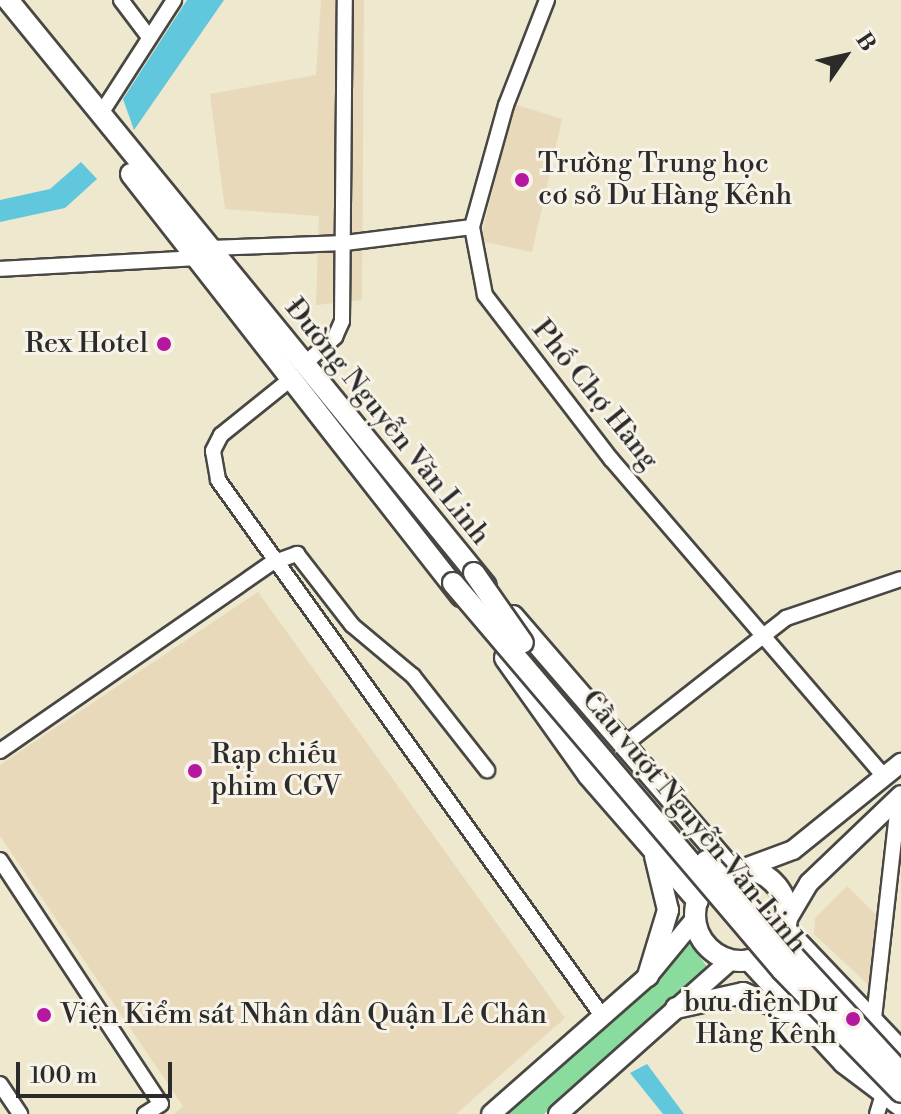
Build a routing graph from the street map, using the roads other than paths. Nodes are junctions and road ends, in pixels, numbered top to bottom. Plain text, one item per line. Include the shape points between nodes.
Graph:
1 (8, 0) edge
2 (121, 0) edge
3 (174, 0) edge
4 (345, 0) edge
5 (547, 0) edge
6 (0, 12) edge
7 (149, 37) junction
8 (98, 123) junction
9 (472, 227) junction
10 (345, 243) junction
11 (203, 253) junction
12 (0, 269) edge
13 (298, 371) junction
14 (272, 563) junction
15 (474, 573) junction
16 (901, 579) edge
17 (453, 583) junction
18 (764, 636) junction
19 (624, 745) junction
20 (0, 751) edge
21 (901, 763) edge
22 (487, 770) dead end
23 (885, 777) junction
24 (900, 796) edge
25 (671, 800) junction
26 (817, 833) junction
27 (646, 840) junction
28 (836, 855) junction
29 (0, 860) edge
30 (737, 870) junction
31 (696, 910) junction
32 (786, 924) junction
33 (740, 960) junction
34 (648, 976) junction
35 (841, 992) junction
36 (676, 1008) junction
37 (603, 1017) junction
38 (801, 1020) junction
39 (873, 1027) junction
40 (901, 1051) edge
41 (901, 1073) edge
42 (0, 1084) edge
43 (892, 1093) edge
44 (901, 1106) edge
45 (20, 1114) edge
46 (145, 1114) edge
47 (491, 1114) edge
48 (558, 1114) edge
49 (877, 1114) edge

1 - 8 highway, Đường Nguyễn Văn Linh
2 - 7 street
3 - 7 street
4 - 10 street
5 - 9 street via 506,105
6 - 8 highway, Đường Nguyễn Văn Linh
7 - 8 street
8 - 11 highway, Đường Nguyễn Văn Linh
9 - 10 street
9 - 18 street, Phố Chợ Hàng via 478,271 499,317
10 - 11 street
10 - 13 street via 340,329
11 - 12 street
11 - 13 highway, Đường Nguyễn Văn Linh
13 - 14 street via 221,435 213,451 218,480
13 - 15 highway, Đường Nguyễn Văn Linh
13 - 17 highway, Đường Nguyễn Văn Linh
14 - 20 street
14 - 22 street via 300,556 352,625 413,676
14 - 37 street
15 - 19 highway, Đường Nguyễn Văn Linh
15 - 41 highway, Cầu vượt Nguyễn Văn Linh, bridge via 613,754
16 - 18 street via 827,600
17 - 27 highway, Đường Nguyễn Văn Linh via 588,775
17 - 43 highway, Cầu vượt Nguyễn Văn Linh, bridge
18 - 19 street
18 - 23 street, Phố Chợ Hàng
19 - 25 highway, Đường Nguyễn Văn Linh
21 - 23 main road
23 - 26 main road
24 - 28 main road
24 - 39 street
25 - 27 highway via 668,829
25 - 30 highway, Đường Nguyễn Văn Linh
26 - 28 main road via 802,850 804,862 815,869
26 - 30 main road
27 - 31 highway, Đường Nguyễn Văn Linh
27 - 34 highway via 668,910
28 - 32 main road
29 - 46 street via 161,1104
30 - 31 highway via 711,881
30 - 32 highway via 775,884
31 - 33 highway via 710,948
31 - 34 main road
32 - 33 highway via 772,950
32 - 35 highway
33 - 36 main road
33 - 38 highway
34 - 37 main road
35 - 38 highway via 824,988 806,1002
35 - 39 highway
36 - 38 highway via 743,993
36 - 48 main road
37 - 47 main road
38 - 43 highway
39 - 40 highway
42 - 45 street
43 - 44 highway
43 - 49 street

